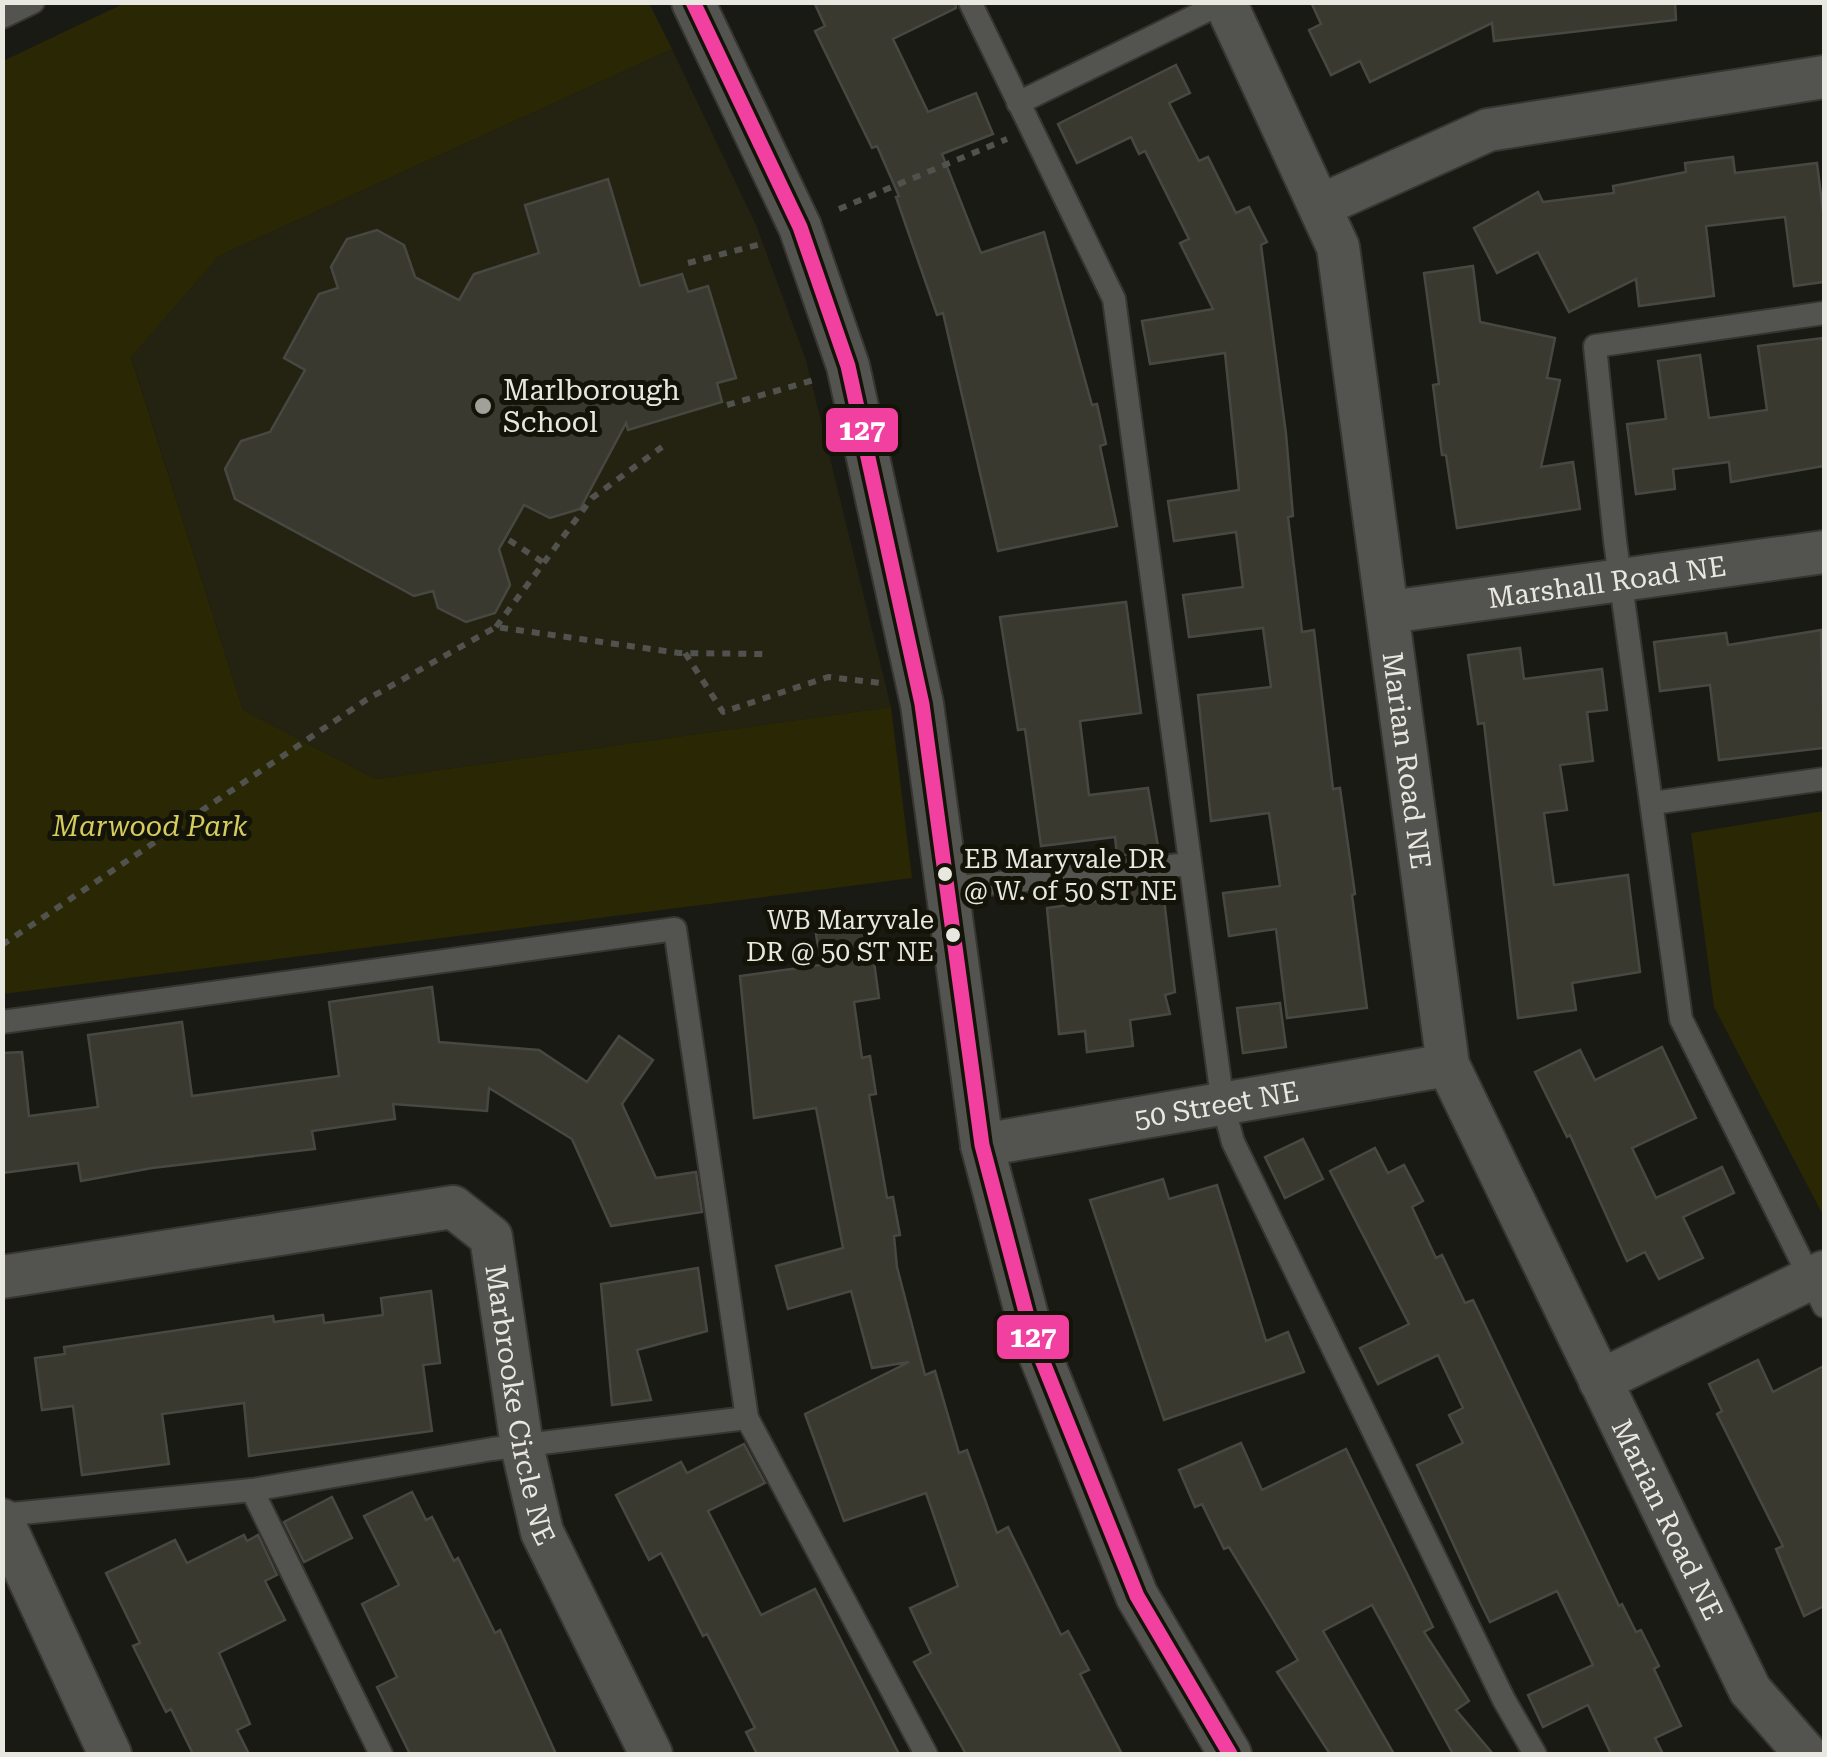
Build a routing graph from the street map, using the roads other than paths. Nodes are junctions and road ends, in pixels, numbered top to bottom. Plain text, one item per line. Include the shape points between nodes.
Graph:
1 (33, 2) edge
2 (693, 2) edge
3 (970, 2) edge
4 (1224, 2) edge
5 (2, 17) edge
6 (1824, 77) edge
7 (1018, 103) junction
8 (1322, 205) junction
9 (1824, 313) edge
10 (1824, 552) edge
11 (1620, 578) junction
12 (1389, 612) junction
13 (1824, 779) edge
14 (1653, 803) junction
15 (1190, 864) junction
16 (947, 888) junction
17 (2, 1022) edge
18 (1448, 1065) junction
19 (1223, 1105) junction
20 (982, 1145) junction
21 (2, 1277) edge
22 (1820, 1285) edge
23 (1600, 1382) junction
24 (747, 1418) junction
25 (522, 1446) junction
26 (252, 1490) junction
27 (2, 1518) edge
28 (110, 1754) edge
29 (381, 1754) edge
30 (651, 1754) edge
31 (926, 1754) edge
32 (1230, 1754) edge
33 (1536, 1754) edge
34 (1806, 1754) edge

1 - 5 lane
2 - 16 street via 800,227 848,366 917,678
3 - 7 lane
4 - 7 lane
4 - 8 street, Marian Road NE
6 - 8 street via 1488,130
7 - 15 lane via 1114,299
8 - 12 street, Marian Road NE via 1338,247
9 - 11 lane via 1595,346
10 - 11 street, Marshall Road NE
11 - 12 street, Marshall Road NE
11 - 14 lane
12 - 18 street, Marian Road NE
13 - 14 lane
14 - 22 lane via 1681,1019
15 - 16 lane
15 - 19 lane
16 - 20 street
17 - 24 lane via 675,929
18 - 19 street, 50 Street NE
18 - 23 street, Marian Road NE
19 - 20 street, 50 Street NE
19 - 33 lane via 1233,1142
20 - 32 street via 1032,1335 1137,1596
21 - 25 street, Marbrooke Circle NE via 453,1207 491,1237
22 - 23 street
23 - 34 street, Marian Road NE via 1750,1690
24 - 25 lane
24 - 31 lane
25 - 26 lane
25 - 30 street, Marbrooke Circle NE via 542,1532
26 - 27 lane
26 - 29 lane
27 - 28 street

